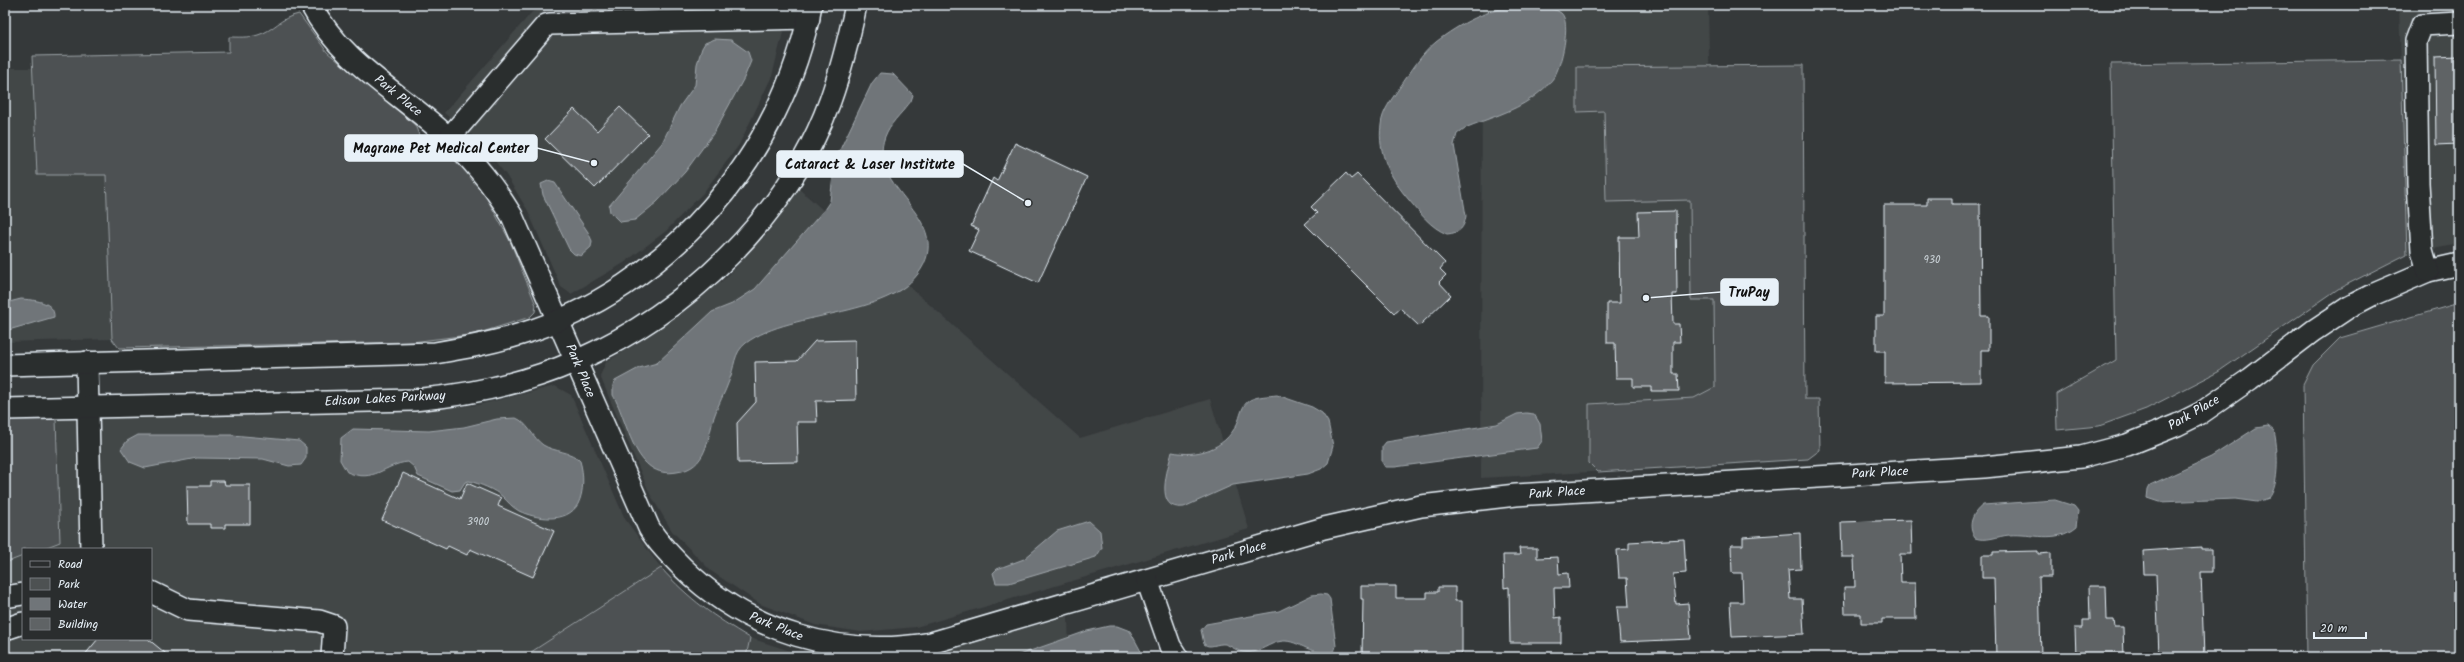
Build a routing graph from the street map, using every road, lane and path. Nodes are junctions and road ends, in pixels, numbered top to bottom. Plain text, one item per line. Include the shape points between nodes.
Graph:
1 (311, 5) edge
2 (856, 5) edge
3 (810, 12) edge
4 (2459, 23) edge
5 (449, 138) junction
6 (2459, 264) edge
7 (2428, 271) junction
8 (558, 320) junction
9 (575, 361) junction
10 (87, 362) junction
11 (5, 365) edge
12 (87, 407) junction
13 (5, 409) edge
14 (91, 548) edge
15 (1148, 580) junction
16 (152, 592) edge
17 (22, 594) edge
18 (5, 597) edge
19 (22, 622) edge
20 (5, 629) edge
21 (880, 653) edge
22 (332, 657) edge
23 (1177, 657) edge

1 - 5 street, Park Place via 331,35 353,60
2 - 9 street, Edison Lakes Parkway via 846,53 829,103 801,161 769,209 730,255 676,301 611,344
3 - 5 street via 546,25
3 - 8 street via 802,46 784,95 740,173 713,207 652,265 600,300
4 - 7 street via 2422,24 2416,41 2418,183 2422,250
5 - 8 street, Park Place via 475,163 512,216
6 - 7 street, Park Place
7 - 15 street, Park Place via 2349,307 2201,413 2149,436 2081,456 1984,467 1796,477 1469,500 1371,516
8 - 9 street, Park Place
8 - 10 street via 522,334 435,353
9 - 12 street, Edison Lakes Parkway via 501,386 421,399
9 - 21 street, Park Place via 649,528 670,555 700,585 735,610 789,633 810,640
10 - 11 street
10 - 12 street
12 - 13 street, Edison Lakes Parkway
12 - 14 street
15 - 21 street, Park Place via 930,643
15 - 23 street via 1170,646
16 - 22 street via 188,610 319,620 334,626
17 - 18 street
19 - 20 street

